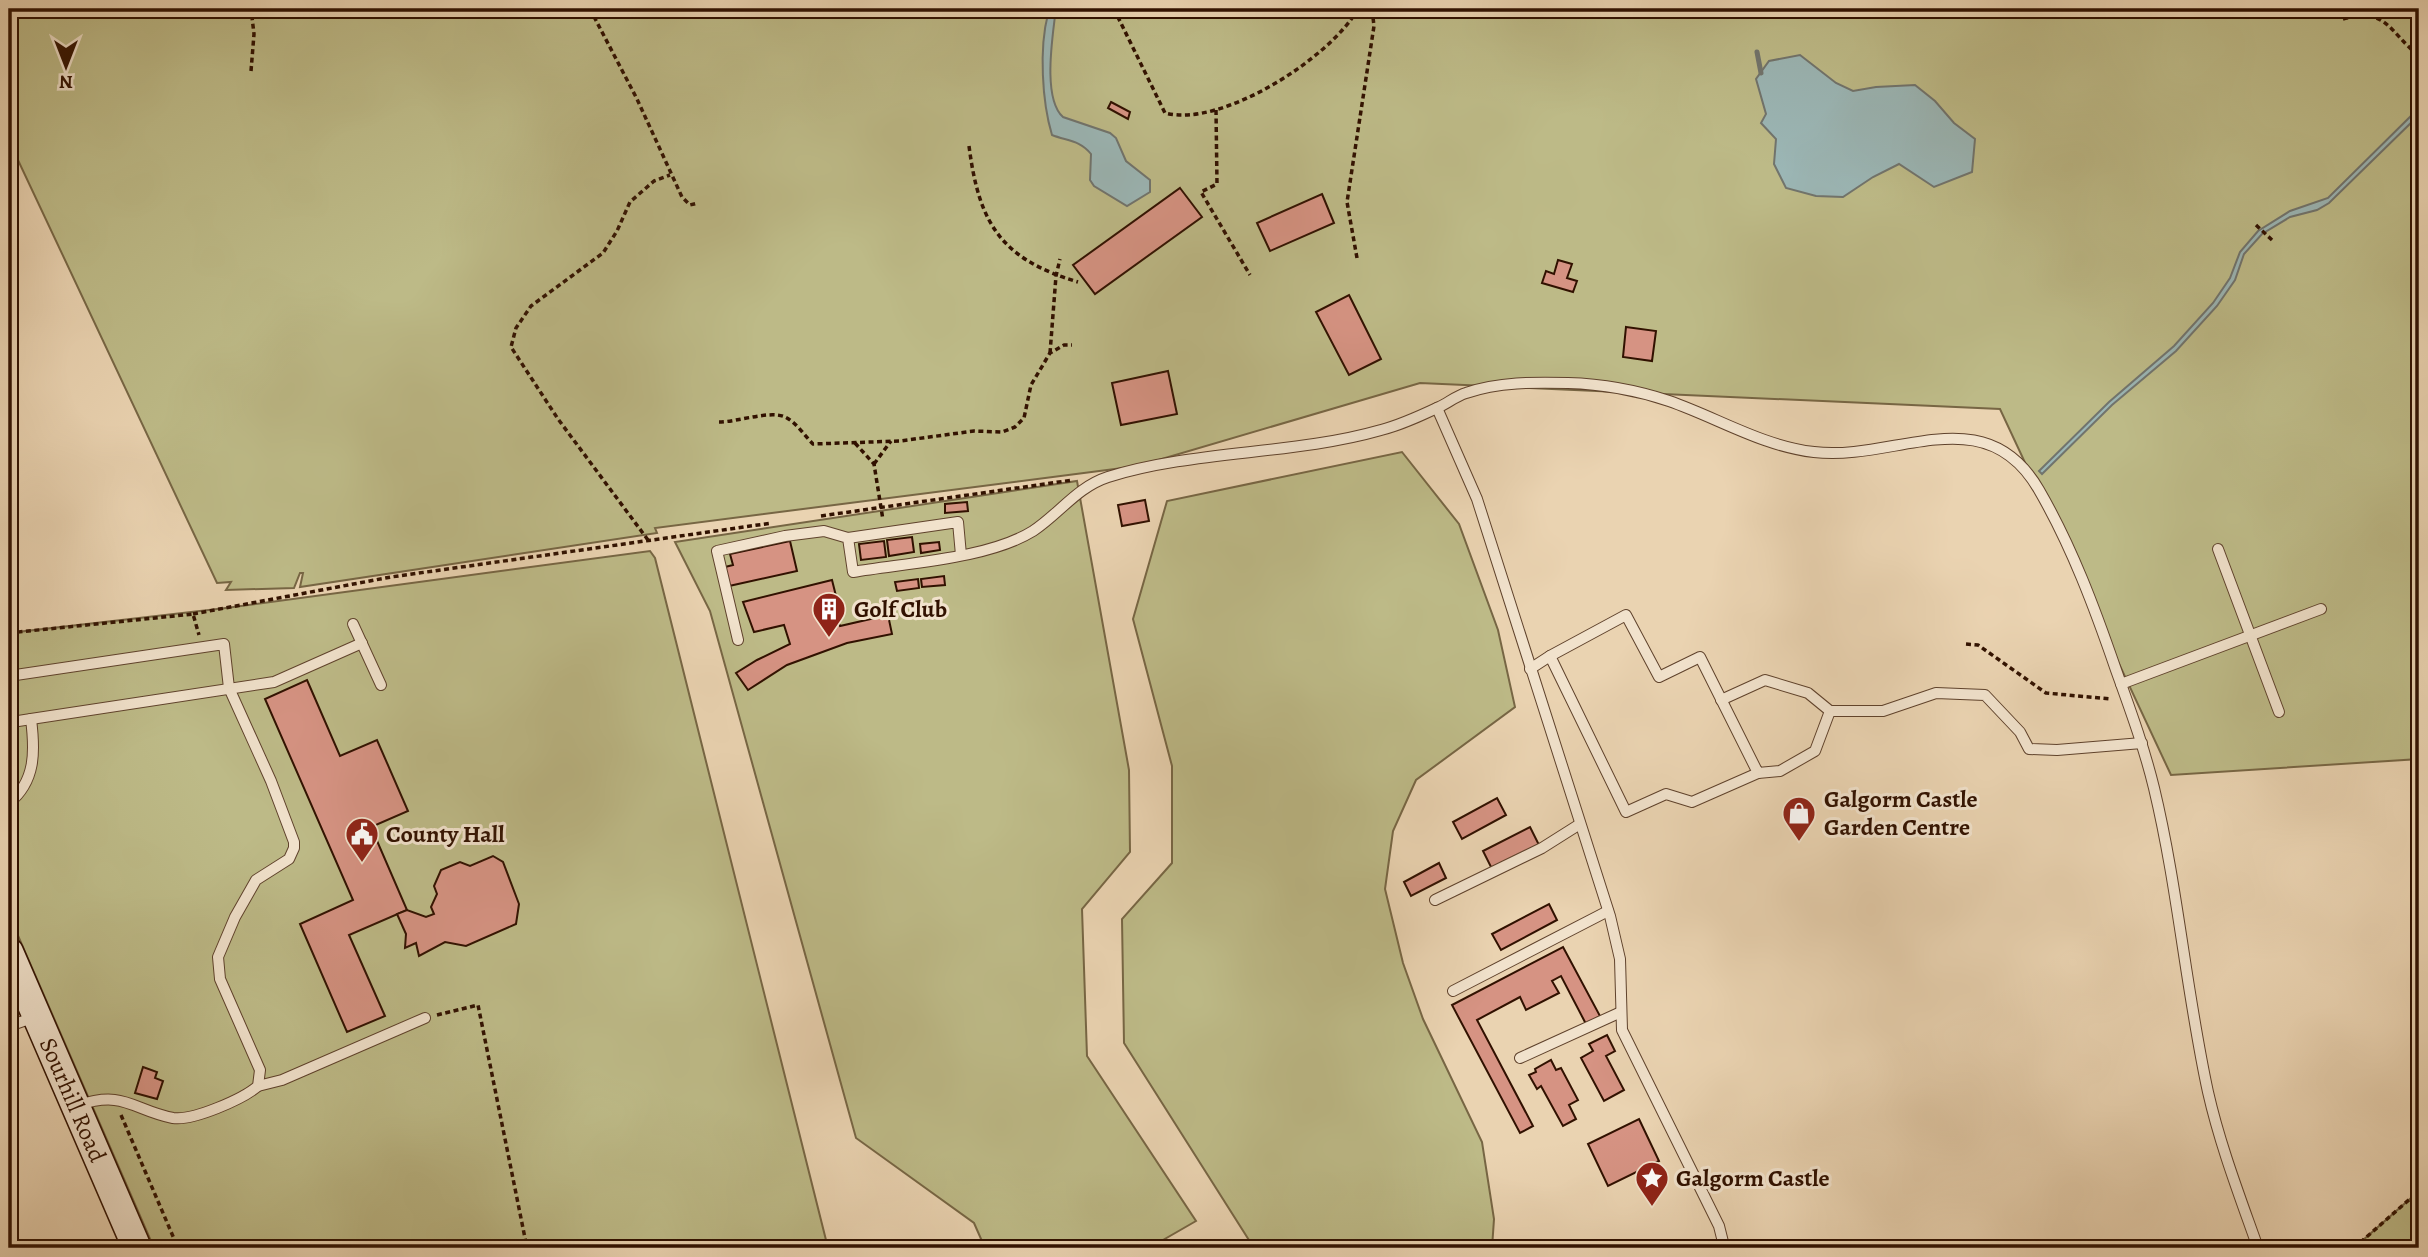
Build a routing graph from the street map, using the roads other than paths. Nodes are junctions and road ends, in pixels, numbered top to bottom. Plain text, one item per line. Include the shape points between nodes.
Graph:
1 (1437, 408) junction
2 (848, 538) junction
3 (2218, 549) dead end
4 (961, 555) junction
5 (2321, 609) dead end
6 (353, 624) dead end
7 (2250, 635) junction
8 (738, 640) dead end
9 (362, 643) junction
10 (1550, 656) junction
11 (1530, 669) junction
12 (9, 676) edge
13 (2121, 684) junction
14 (381, 685) dead end
15 (229, 688) junction
16 (9, 696) edge
17 (1721, 700) junction
18 (1829, 711) junction
19 (2279, 712) dead end
20 (32, 719) junction
21 (2142, 743) junction
22 (1758, 773) junction
23 (9, 803) edge
24 (1580, 824) junction
25 (1435, 900) dead end
26 (1608, 911) junction
27 (9, 952) edge
28 (1453, 991) dead end
29 (1621, 1012) junction
30 (36, 1016) junction
31 (425, 1018) road end
32 (9, 1027) edge
33 (1520, 1058) dead end
34 (258, 1086) junction
35 (76, 1107) junction
36 (137, 1248) edge
37 (1720, 1248) edge
38 (2259, 1248) edge

1 - 4 lane via 1380,431 1104,478 1082,489 1032,531
1 - 11 lane via 1477,499
1 - 13 lane via 1465,393 1517,383 1570,383 1628,389 1774,444 1815,452 1859,454 1938,438 1969,438 1995,447 2020,464 2037,487 2090,595
2 - 4 lane via 853,572
2 - 4 lane via 958,522
2 - 8 lane via 824,531 717,551
3 - 7 lane
5 - 7 lane
6 - 9 lane
7 - 13 lane
7 - 19 lane
9 - 14 lane
9 - 15 lane via 274,682
10 - 11 lane
10 - 17 lane via 1626,615 1659,677 1700,657
10 - 22 lane via 1626,812 1666,794 1692,802
11 - 24 lane
12 - 15 lane via 224,644
13 - 21 lane
15 - 20 lane
15 - 34 lane via 294,842 289,859 256,880 218,957 220,979 260,1070
16 - 20 lane via 12,722
17 - 18 lane via 1765,680 1808,693
17 - 22 lane
18 - 21 lane via 1883,711 1936,692 1956,692 1985,695 2020,732 2029,749
18 - 22 lane via 1815,751 1780,771
20 - 23 lane via 33,766 25,787
21 - 38 lane via 2177,906 2208,1092
24 - 25 lane via 1542,848
24 - 26 lane
26 - 28 lane
26 - 29 lane via 1620,959
27 - 30 street, Sourhill Road
29 - 33 lane
29 - 37 lane via 1622,1030 1719,1226
30 - 32 lane
30 - 35 street, Sourhill Road
31 - 34 lane
34 - 35 lane via 184,1118 114,1098
35 - 36 street, Sourhill Road

